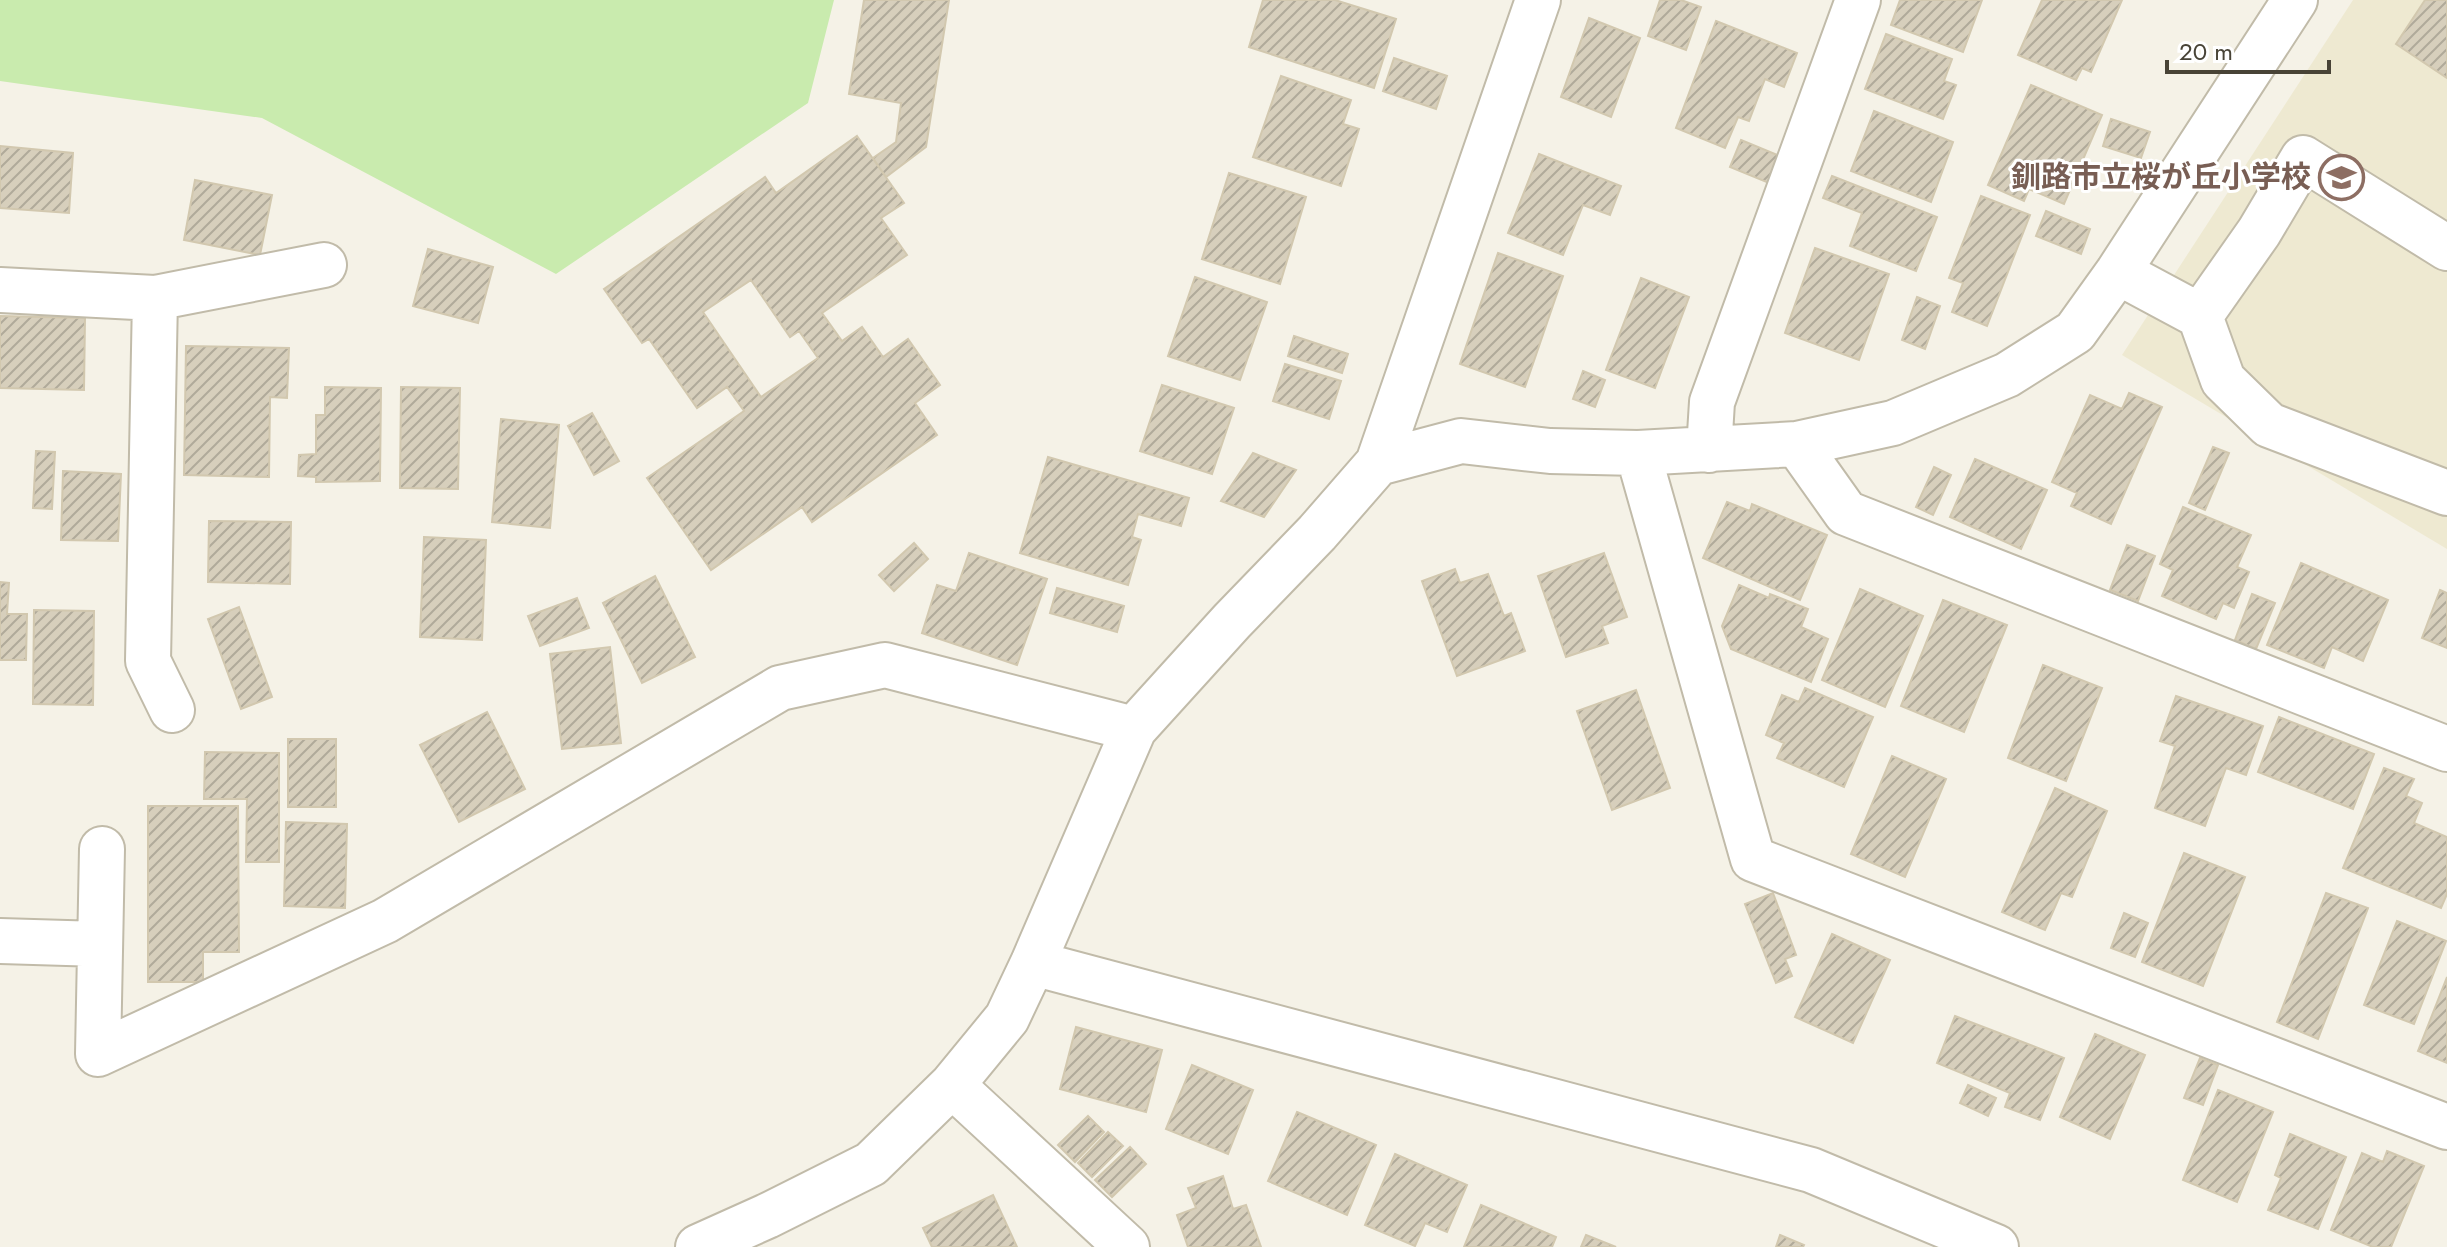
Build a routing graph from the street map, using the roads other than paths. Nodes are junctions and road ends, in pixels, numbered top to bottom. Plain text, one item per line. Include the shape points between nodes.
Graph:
1 (1538, 0) edge
2 (1858, 0) edge
3 (2295, 0) edge
4 (2447, 248) edge
5 (324, 265) dead end
6 (2118, 272) junction
7 (0, 290) edge
8 (155, 298) junction
9 (2200, 316) junction
10 (1797, 444) junction
11 (1709, 450) junction
12 (1638, 453) junction
13 (1378, 463) junction
14 (2447, 493) edge
15 (172, 710) dead end
16 (1134, 729) junction
17 (2447, 749) edge
18 (102, 849) dead end
19 (0, 941) edge
20 (100, 944) junction
21 (1033, 963) junction
22 (952, 1085) junction
23 (2447, 1127) edge
24 (724, 1242) edge
25 (1127, 1247) edge
26 (1996, 1247) edge

1 - 13 street
2 - 11 street via 1712,402
3 - 6 street
4 - 9 street via 2303,158
5 - 8 street
6 - 9 street
6 - 10 street via 2075,332 2007,375 1893,423
7 - 8 street
8 - 15 street via 148,661
9 - 14 street via 2223,380 2269,425
10 - 11 street
10 - 17 street via 1846,513
11 - 12 street
12 - 13 street via 1461,441
12 - 23 street via 1753,859
13 - 16 street
16 - 20 street via 885,665 780,688 385,921 98,1054
16 - 21 street
18 - 20 street
19 - 20 street
21 - 22 street via 1007,1018
21 - 26 street via 1811,1170
22 - 24 street via 871,1164
22 - 25 street

